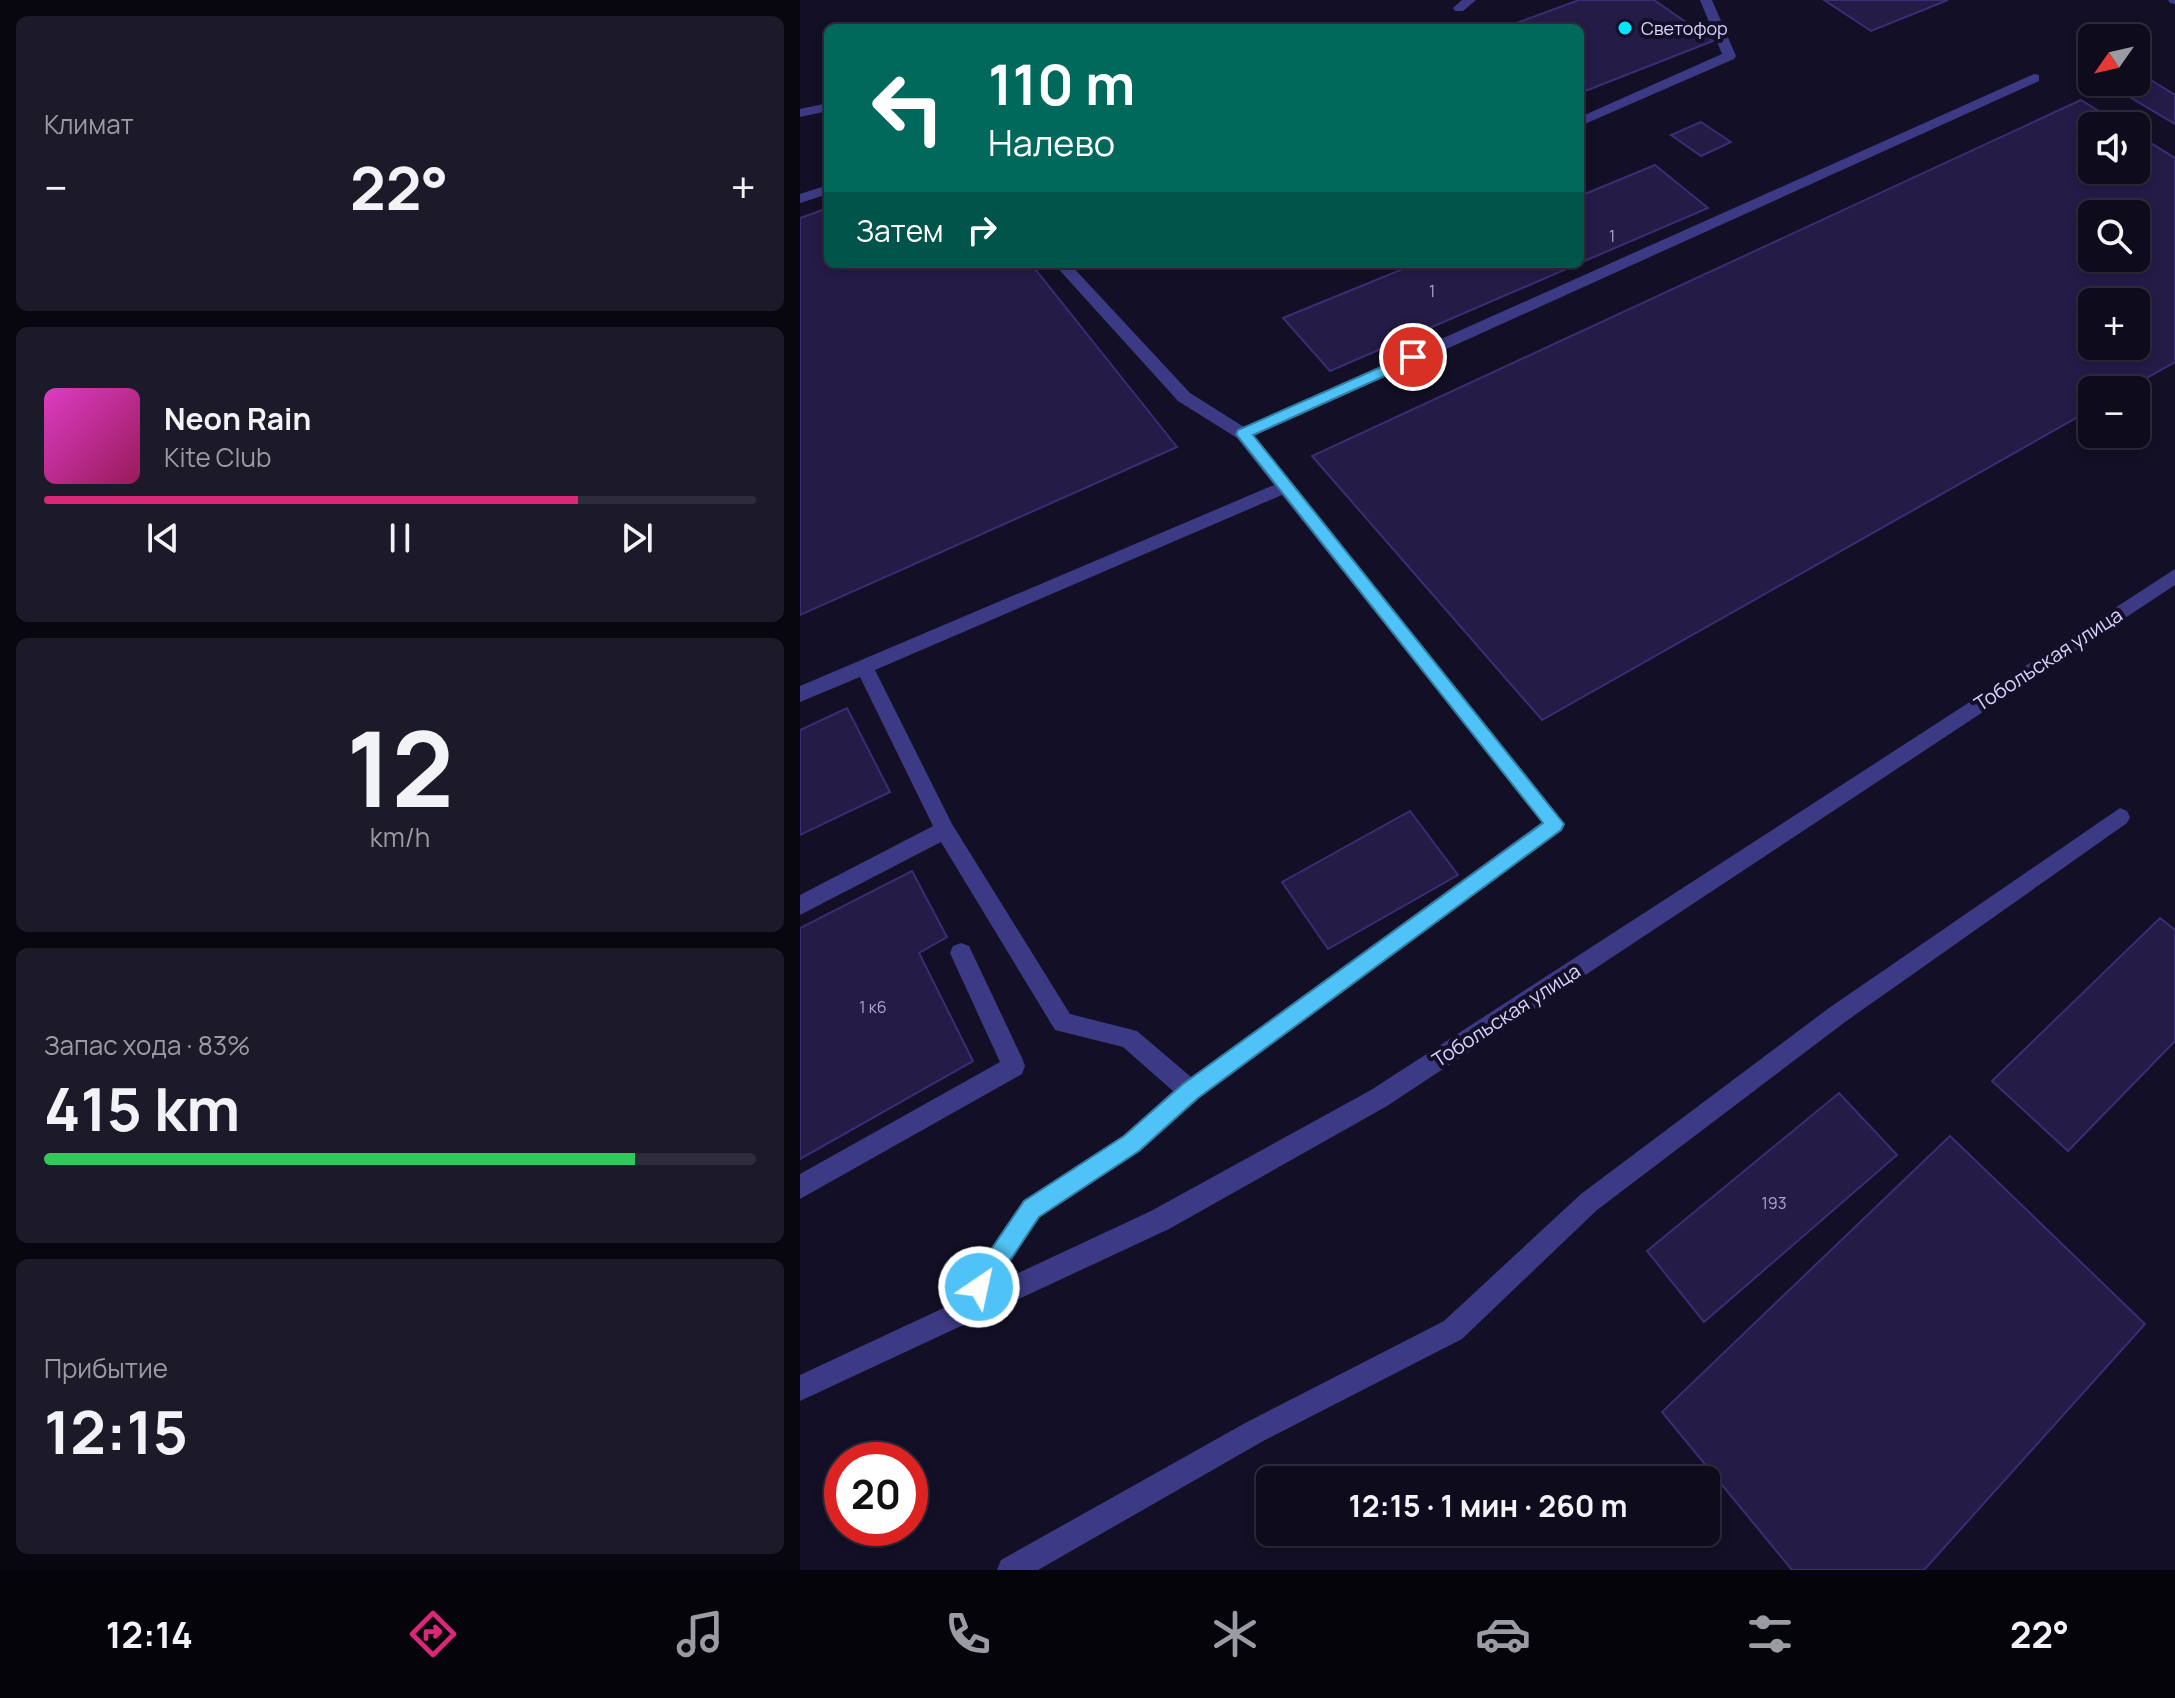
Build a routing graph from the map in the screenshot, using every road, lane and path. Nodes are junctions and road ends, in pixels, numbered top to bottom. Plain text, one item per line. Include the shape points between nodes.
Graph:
1 (1706, 0) edge
2 (2034, 78) dead end
3 (824, 108) edge
4 (800, 113) edge
5 (1584, 120) edge
6 (824, 190) edge
7 (800, 199) edge
8 (1066, 268) edge
9 (1243, 434) junction
10 (1285, 487) junction
11 (2175, 576) edge
12 (865, 668) junction
13 (800, 694) edge
14 (2120, 817) dead end
15 (945, 830) junction
16 (800, 906) edge
17 (961, 953) dead end
18 (1190, 1091) junction
19 (800, 1187) edge
20 (962, 1313) junction
21 (800, 1388) edge
22 (1011, 1570) edge

1 - 5 street via 1729,56
2 - 9 street
3 - 4 street
6 - 7 street
8 - 9 street via 1184,397
9 - 10 street
10 - 12 street
10 - 18 street via 1555,824
11 - 20 street, Тобольская улица via 1379,1098 1160,1220
12 - 13 street
12 - 15 street
14 - 22 street via 1837,1015 1589,1202 1453,1330 1256,1431
15 - 16 street
15 - 18 street via 1063,1023 1129,1038
17 - 19 street via 1014,1066
18 - 20 street via 1132,1143 1031,1209
20 - 21 street, Тобольская улица

